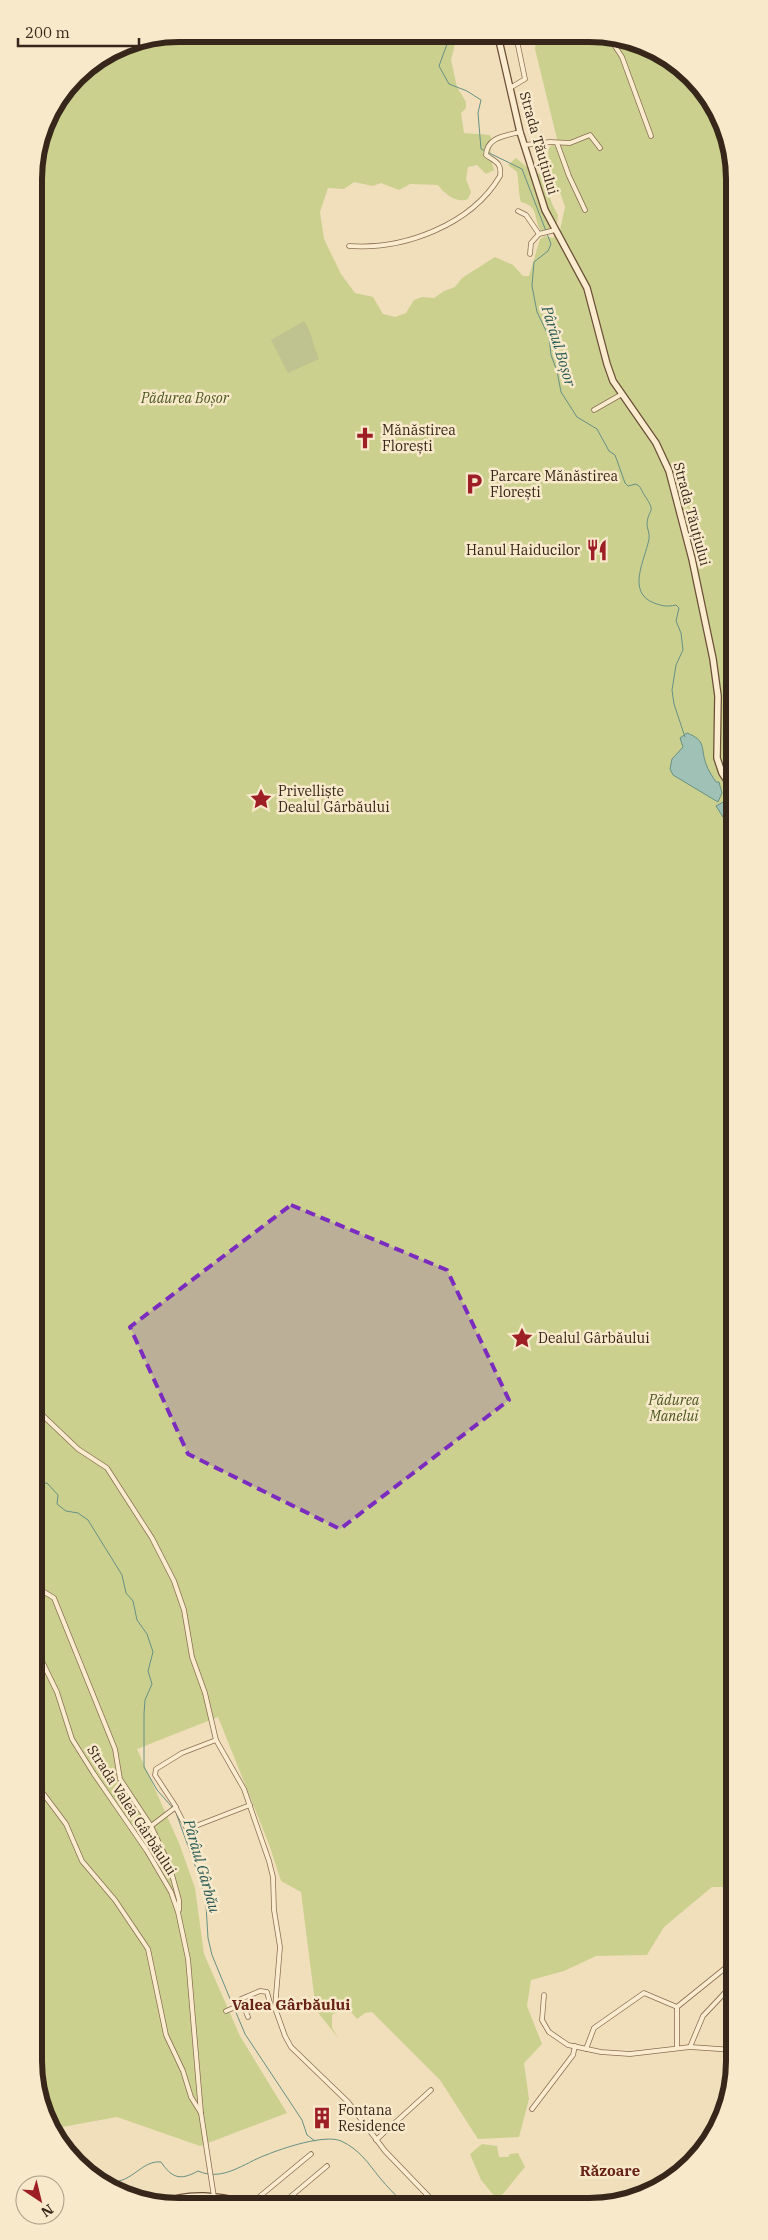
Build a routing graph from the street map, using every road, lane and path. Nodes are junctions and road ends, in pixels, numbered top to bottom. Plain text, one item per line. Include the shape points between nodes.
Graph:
1 (499, 42) edge
2 (517, 42) edge
3 (614, 45) edge
4 (510, 88) junction
5 (520, 132) junction
6 (651, 136) dead end
7 (557, 143) junction
8 (525, 145) junction
9 (600, 148) dead end
10 (585, 210) dead end
11 (518, 211) dead end
12 (555, 230) junction
13 (538, 234) junction
14 (349, 246) dead end
15 (530, 254) dead end
16 (622, 394) junction
17 (594, 410) dead end
18 (726, 779) edge
19 (42, 1415) edge
20 (42, 1590) edge
21 (42, 1662) edge
22 (216, 1740) junction
23 (42, 1792) edge
24 (250, 1805) junction
25 (175, 1809) junction
26 (151, 1826) junction
27 (178, 1912) junction
28 (725, 1968) edge
29 (725, 1993) edge
30 (544, 1995) dead end
31 (243, 2004) junction
32 (677, 2007) junction
33 (275, 2008) junction
34 (226, 2011) dead end
35 (248, 2017) dead end
36 (575, 2046) junction
37 (690, 2047) junction
38 (677, 2048) junction
39 (586, 2049) junction
40 (725, 2049) edge
41 (431, 2090) dead end
42 (532, 2109) dead end
43 (201, 2113) junction
44 (376, 2140) junction
45 (311, 2154) dead end
46 (327, 2166) dead end
47 (214, 2197) junction
48 (182, 2198) edge
49 (219, 2198) edge
50 (259, 2198) edge
51 (290, 2198) edge
52 (429, 2198) edge

1 - 4 street, Strada Tăuțiului
2 - 4 street via 525,79
3 - 6 street
4 - 5 street, Strada Tăuțiului
5 - 8 street, Strada Tăuțiului
5 - 14 street via 491,141 486,147 486,155 501,168 500,176 459,219 417,239 369,248
7 - 8 street
7 - 9 street via 570,143 590,135
7 - 10 street
8 - 12 street, Strada Tăuțiului via 545,210
11 - 13 street via 526,215
12 - 13 street
12 - 16 street, Strada Tăuțiului via 587,288 607,364
13 - 15 street via 531,243
16 - 17 street
16 - 18 street, Strada Tăuțiului via 656,443 669,471 682,517 713,659 718,696 717,758
19 - 22 street via 78,1449 107,1468 164,1559 184,1610 192,1657
20 - 26 street via 54,1598 115,1749 120,1779
21 - 27 street, Strada Valea Gârbăului via 57,1692 72,1739 147,1851 171,1892
22 - 24 street
22 - 25 street via 182,1753 156,1769 155,1775
23 - 43 street via 66,1824 82,1861 115,1900 148,1949 168,2040 191,2097
24 - 25 street via 186,1827
24 - 33 street via 273,1877 280,1947
25 - 26 street
26 - 27 street via 169,1864 179,1900
27 - 43 street, Strada Valea Gârbăului via 188,1959
28 - 32 street
29 - 37 street via 703,2016
30 - 36 street via 542,2020 545,2026 562,2043
31 - 33 street via 241,1998 267,1992 271,2007
31 - 34 street
31 - 35 street
32 - 38 street
32 - 39 street via 644,1993 594,2028
33 - 44 street via 291,2047 348,2102
36 - 39 street
36 - 42 street via 570,2060
37 - 38 street
37 - 40 street
38 - 39 street via 630,2054
41 - 44 street
43 - 47 street, Strada Valea Gârbăului
44 - 52 street
45 - 50 street
46 - 51 street
47 - 48 street
47 - 49 street

